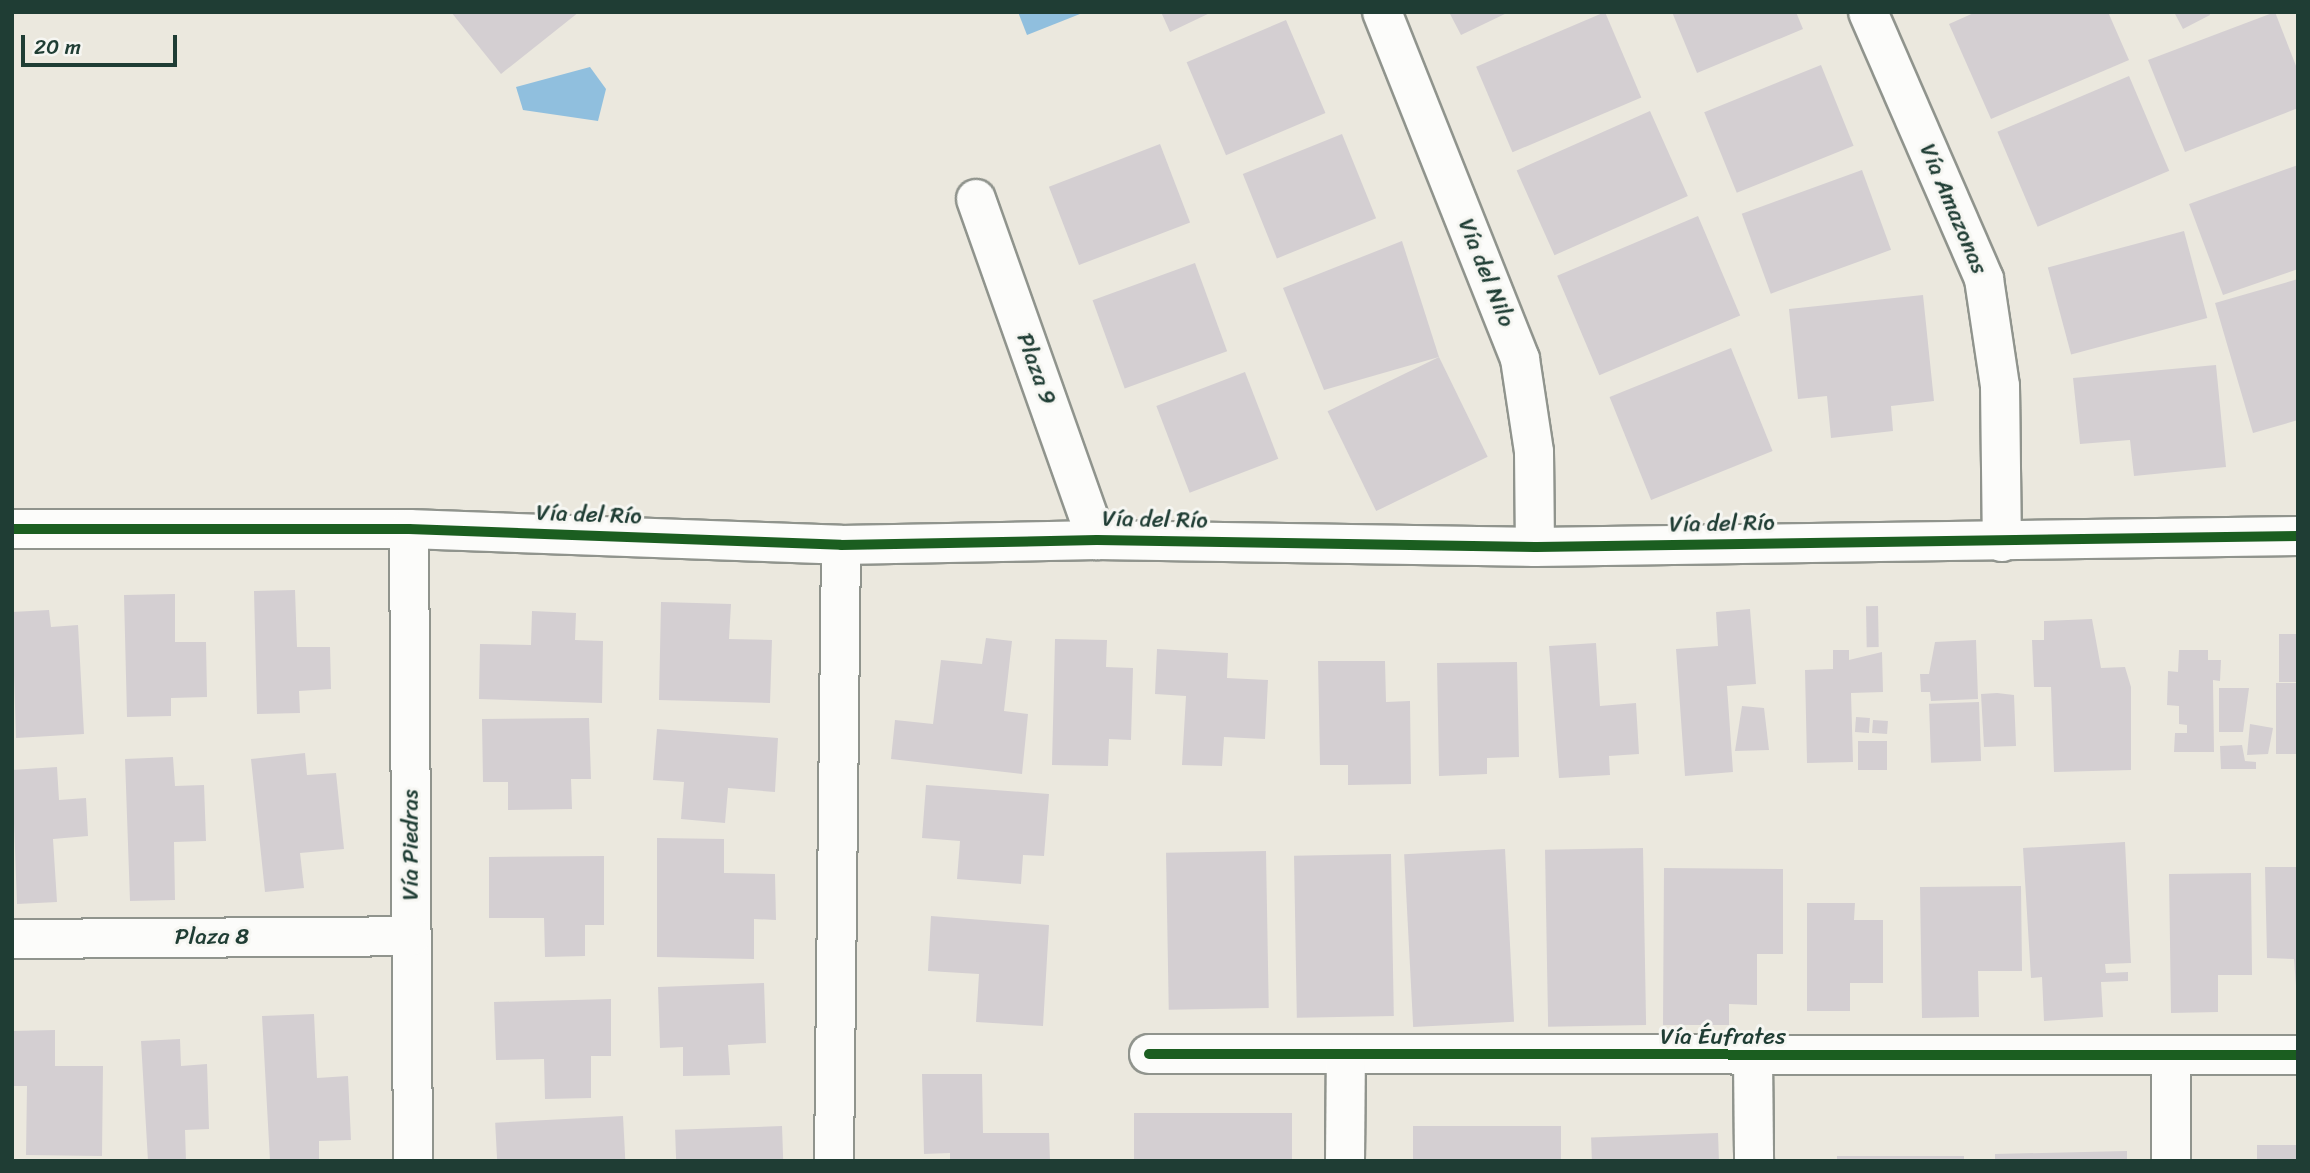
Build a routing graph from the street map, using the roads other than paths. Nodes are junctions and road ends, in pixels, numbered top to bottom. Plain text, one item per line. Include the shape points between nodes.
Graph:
1 (1382, 12) edge
2 (1868, 12) edge
3 (976, 199) dead end
4 (12, 529) edge
5 (409, 529) junction
6 (2298, 536) edge
7 (1097, 540) junction
8 (2002, 542) junction
9 (841, 545) junction
10 (1535, 547) junction
11 (411, 936) junction
12 (12, 939) edge
13 (1149, 1054) dead end
14 (1346, 1055) junction
15 (2298, 1055) edge
16 (2171, 1057) junction
17 (1754, 1059) junction
18 (413, 1161) edge
19 (834, 1161) edge
20 (1345, 1161) edge
21 (1754, 1161) edge
22 (2171, 1161) edge

1 - 10 street, Vía del Nilo via 1520,359 1534,452
2 - 8 street, Vía Amazonas via 1984,279 2000,386
3 - 7 street, Plaza 9
4 - 5 street, Vía del Río
5 - 9 street, Vía del Río
5 - 11 street, Vía Piedras
6 - 8 street, Vía del Río
7 - 9 street, Vía del Río
7 - 10 street, Vía del Río
8 - 10 street, Vía del Río
9 - 19 street
11 - 12 street, Plaza 8
11 - 18 street, Vía Piedras
13 - 14 street, Vía Éufrates
14 - 17 street, Vía Éufrates
14 - 20 street
15 - 16 street, Vía Éufrates
16 - 17 street, Vía Éufrates
16 - 22 street
17 - 21 street

